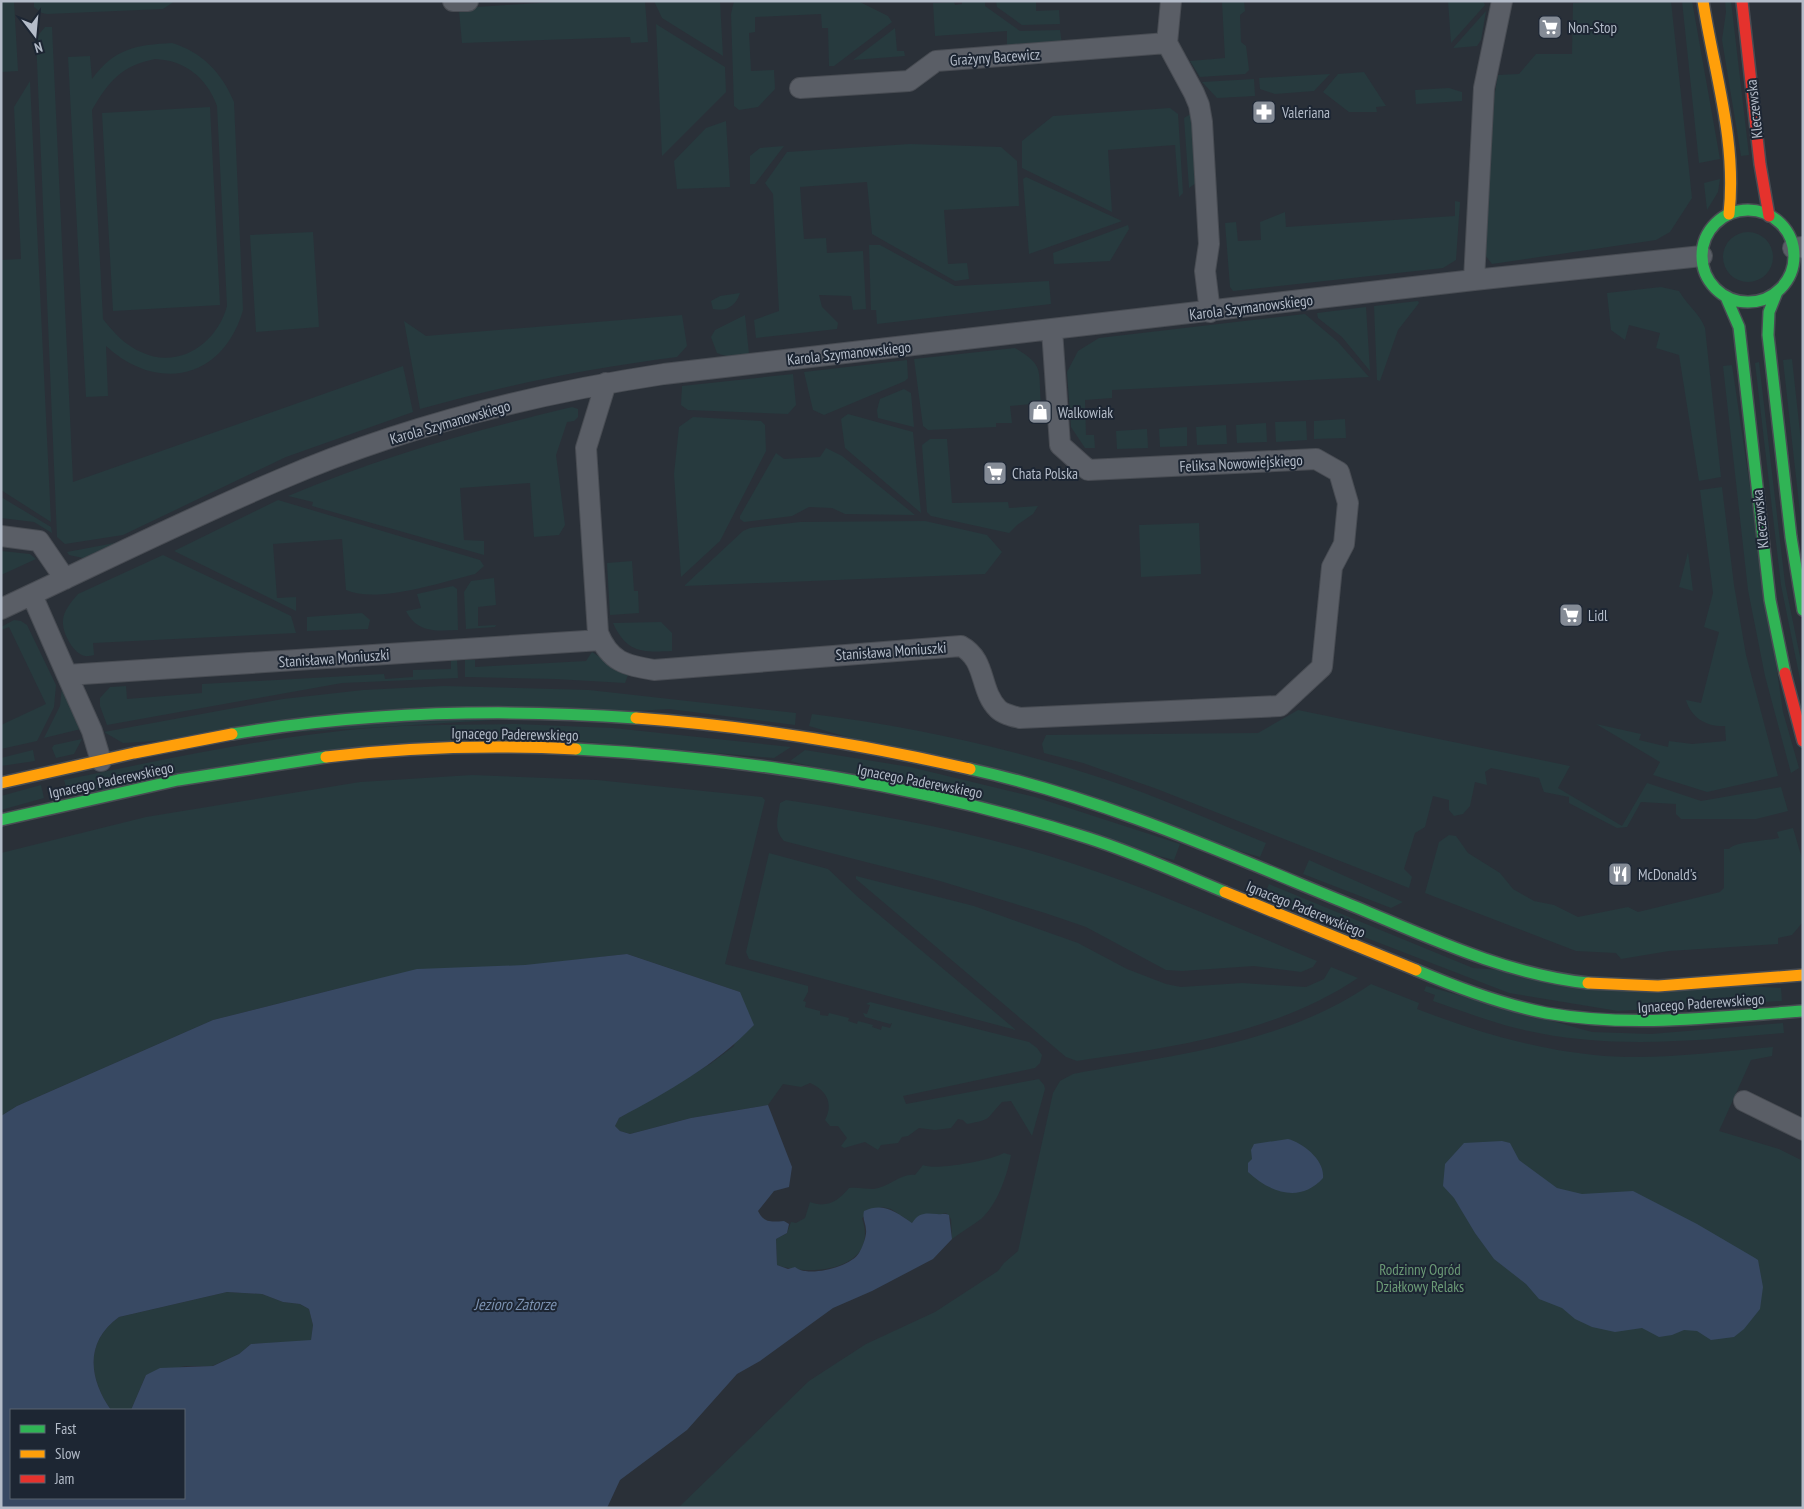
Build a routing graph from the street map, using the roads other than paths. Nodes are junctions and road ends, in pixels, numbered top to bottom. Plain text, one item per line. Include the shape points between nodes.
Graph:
1 (454, 1) edge
2 (468, 1) edge
3 (1171, 1) edge
4 (1502, 1) edge
5 (1703, 1) edge
6 (1742, 1) edge
7 (1167, 43) junction
8 (800, 88) dead end
9 (1729, 214) junction
10 (1769, 216) junction
11 (1798, 248) edge
12 (1702, 256) junction
13 (1474, 280) junction
14 (1777, 292) junction
15 (1726, 297) junction
16 (1210, 312) junction
17 (1052, 330) junction
18 (606, 383) junction
19 (1, 536) edge
20 (65, 579) junction
21 (32, 595) junction
22 (1, 609) edge
23 (1803, 610) edge
24 (601, 640) junction
25 (67, 676) junction
26 (1297, 692) joint
27 (1803, 740) edge
28 (101, 761) junction
29 (1, 783) edge
30 (1, 820) edge
31 (1803, 975) edge
32 (1803, 1011) edge
33 (1744, 1101) dead end
34 (1803, 1130) edge

1 - 2 street
3 - 7 street
4 - 13 street via 1484,88
5 - 9 main road, Kleczewska via 1726,124 1733,186
6 - 10 main road, Kleczewska via 1761,173
7 - 8 street, Grażyny Bacewicz via 936,61 909,81
7 - 16 street via 1199,105 1209,236 1205,271
9 - 10 main road via 1750,210
9 - 12 main road via 1708,232
10 - 11 main road via 1786,230
11 - 14 main road via 1790,275
12 - 13 street, Karola Szymanowskiego
12 - 15 main road via 1707,278
13 - 16 street, Karola Szymanowskiego
14 - 15 main road via 1758,302
14 - 23 main road, Kleczewska via 1769,312 1768,329 1791,537
15 - 27 main road, Kleczewska via 1739,327 1770,600
16 - 17 street, Karola Szymanowskiego
17 - 18 street, Karola Szymanowskiego
17 - 26 street, Feliksa Nowowiejskiego via 1060,445 1088,470 1316,459 1339,472 1348,503 1344,544 1332,567 1322,667
18 - 20 street, Karola Szymanowskiego via 513,403 351,452 279,480
18 - 24 street, Stanisława Moniuszki via 586,448
19 - 20 street via 39,541
20 - 21 street, Karola Szymanowskiego
21 - 22 street
21 - 25 street
24 - 25 street, Stanisława Moniuszki
24 - 26 street, Stanisława Moniuszki via 614,658 654,670 961,646 976,658 987,691 997,708 1020,718 1280,706
25 - 28 street via 92,731
28 - 29 main road, Ignacego Paderewskiego
28 - 31 main road, Ignacego Paderewskiego via 250,732 388,714 527,713 700,724 915,757 1050,789 1141,820 1479,957 1545,976 1592,984 1642,986
30 - 32 main road, Ignacego Paderewskiego via 193,778 361,753 526,748 692,759 780,770 915,794 1087,837 1480,996 1532,1011 1592,1020 1661,1022
33 - 34 street

